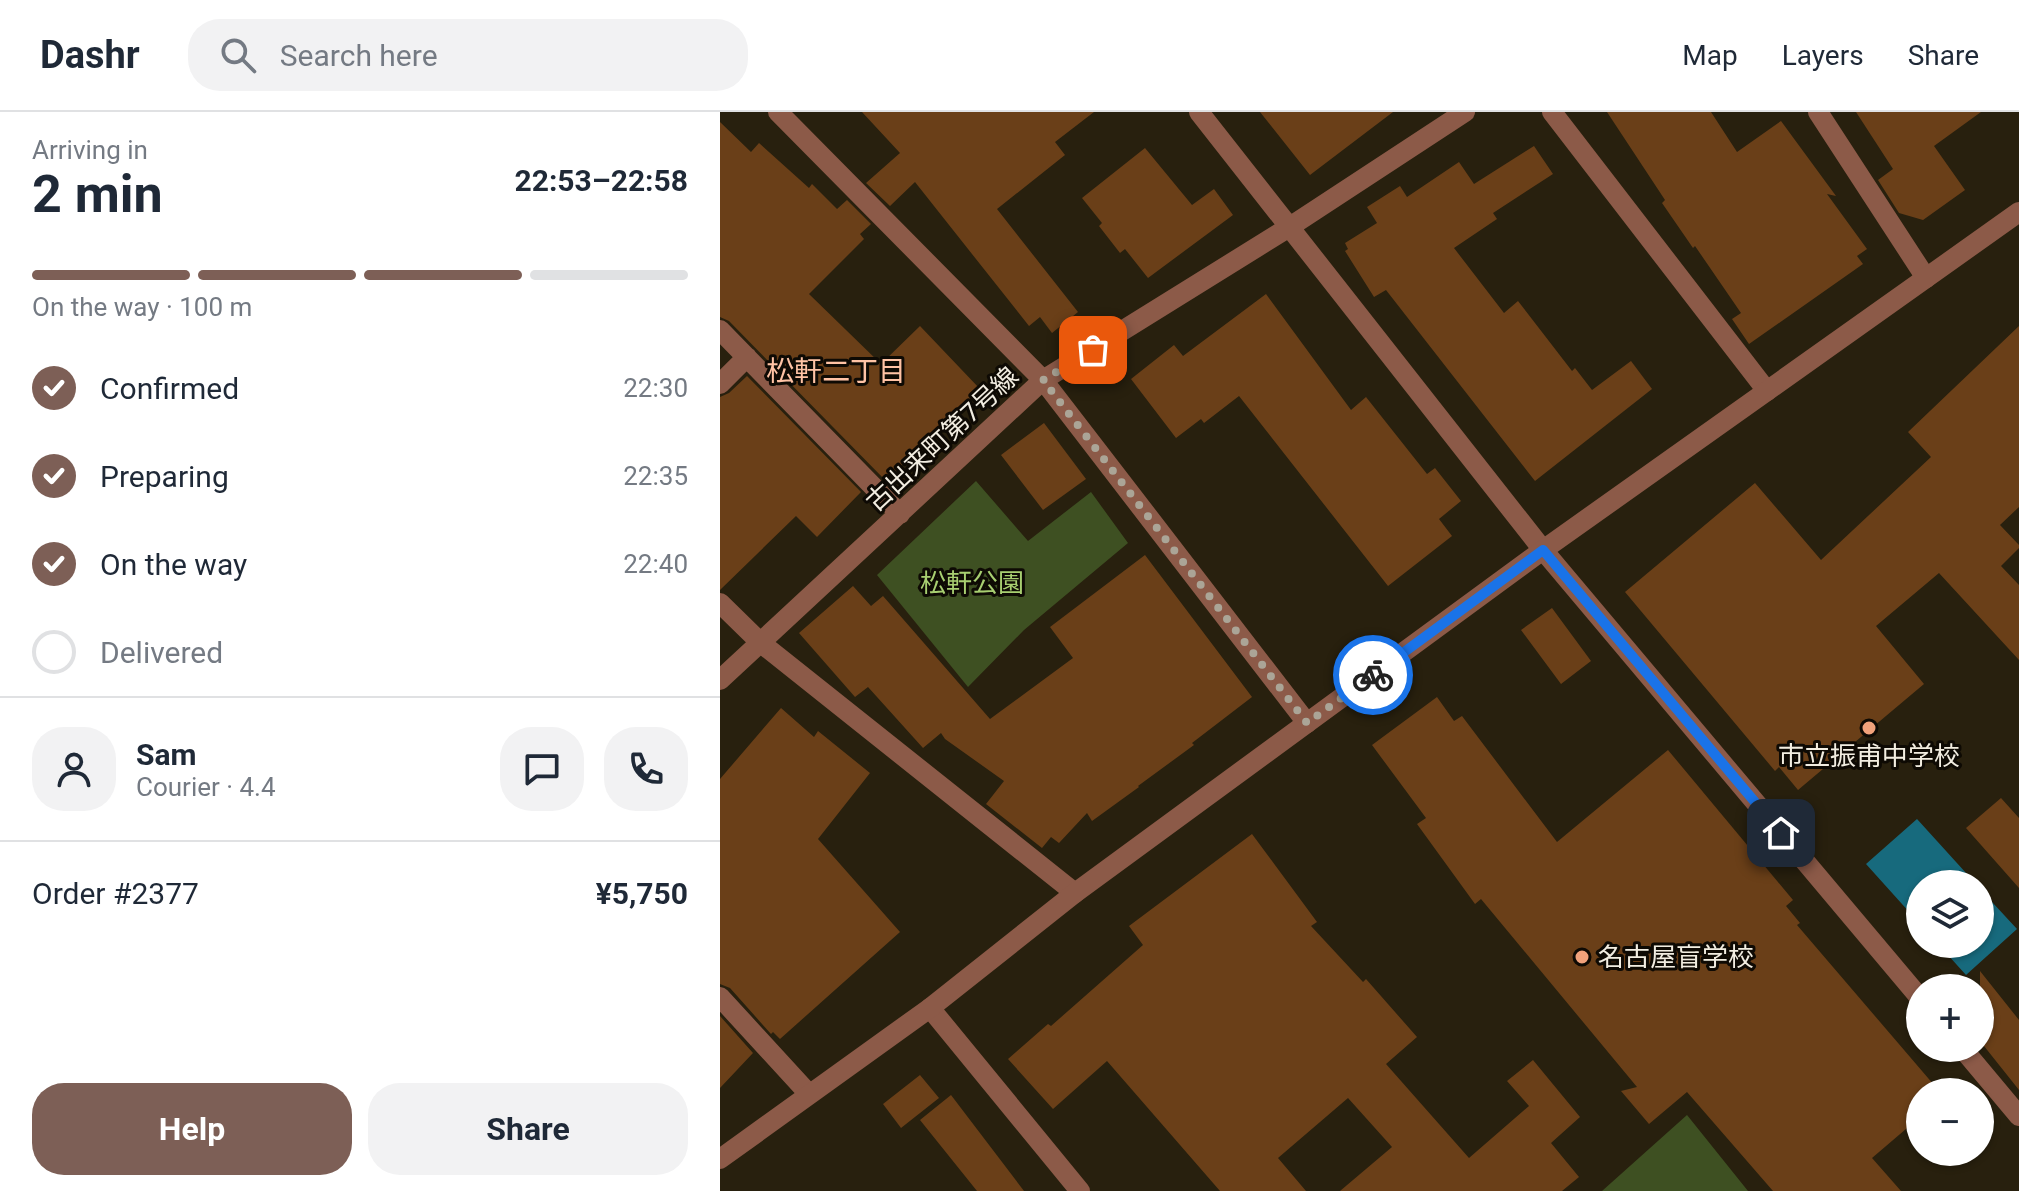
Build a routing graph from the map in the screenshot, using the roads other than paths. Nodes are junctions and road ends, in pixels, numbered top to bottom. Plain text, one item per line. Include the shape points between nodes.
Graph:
1 (778, 112) edge
2 (1199, 112) edge
3 (1465, 112) edge
4 (1552, 112) edge
5 (1818, 112) edge
6 (2019, 212) edge
7 (1291, 226) junction
8 (1926, 278) junction
9 (720, 330) edge
10 (747, 357) junction
11 (1043, 380) junction
12 (720, 384) edge
13 (1767, 391) junction
14 (900, 514) junction
15 (1543, 550) junction
16 (720, 603) edge
17 (761, 643) junction
18 (720, 680) edge
19 (1307, 723) junction
20 (1075, 893) junction
21 (1906, 981) edge
22 (720, 997) edge
23 (930, 1008) junction
24 (1974, 1062) edge
25 (809, 1094) junction
26 (2019, 1116) edge
27 (720, 1159) edge
28 (1080, 1191) edge

1 - 11 street
2 - 7 street
3 - 7 street, 古出来町第7号線
4 - 13 street
5 - 8 street
6 - 8 street
7 - 11 street, 古出来町第7号線
7 - 15 street
8 - 13 street
9 - 10 street
10 - 12 street
10 - 14 street
11 - 14 street, 古出来町第7号線
11 - 19 street
13 - 15 street
14 - 17 street, 古出来町第7号線
15 - 19 street
15 - 21 street
16 - 17 street
17 - 18 street, 古出来町第7号線
17 - 20 street
19 - 20 street
20 - 23 street
22 - 25 street
23 - 25 street
23 - 28 street
24 - 26 street
25 - 27 street

